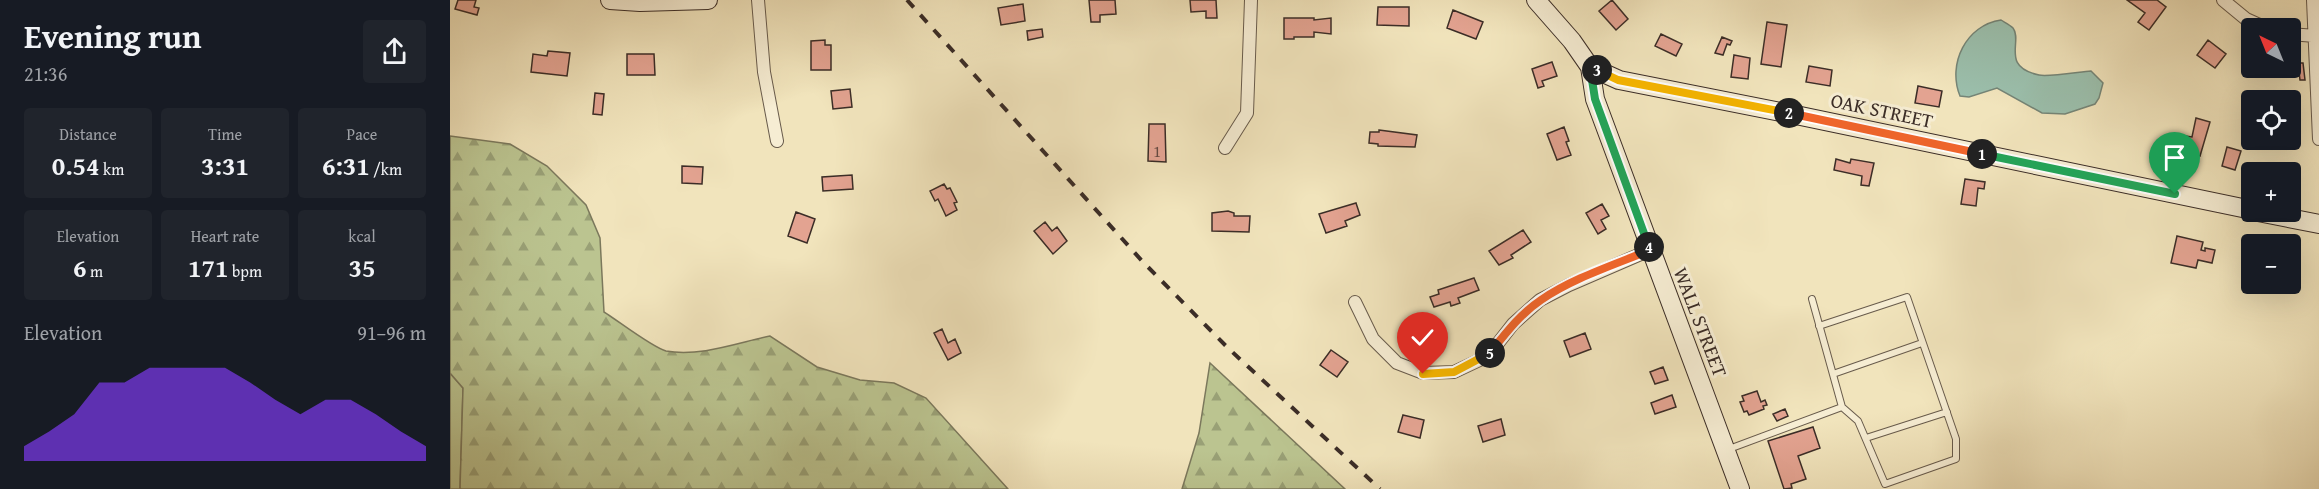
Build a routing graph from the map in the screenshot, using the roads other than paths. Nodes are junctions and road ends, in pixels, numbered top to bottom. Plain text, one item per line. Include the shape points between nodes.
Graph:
1 (610, 0) edge
2 (708, 0) edge
3 (758, 0) edge
4 (1251, 0) edge
5 (1536, 0) edge
6 (2223, 0) edge
7 (2313, 0) edge
8 (2245, 18) edge
9 (2301, 35) edge
10 (2315, 36) junction
11 (1590, 67) junction
12 (2319, 139) edge
13 (777, 141) dead end
14 (1225, 148) dead end
15 (2241, 208) edge
16 (2301, 220) edge
17 (2319, 224) edge
18 (1650, 250) junction
19 (1812, 299) dead end
20 (1355, 302) dead end
21 (1819, 326) junction
22 (1922, 343) junction
23 (1833, 374) junction
24 (1842, 407) junction
25 (1947, 412) junction
26 (1866, 438) junction
27 (1725, 450) junction
28 (1740, 489) edge

1 - 2 street
3 - 13 street via 764,72
4 - 14 street via 1247,113
5 - 11 street
6 - 8 street
7 - 10 street
9 - 10 street
10 - 12 street
11 - 15 street, OAK STREET via 1618,80
11 - 18 street, WALL STREET via 1595,99
16 - 17 street
18 - 20 street via 1540,300 1488,356 1454,372 1423,374 1397,363 1373,339
18 - 27 street, WALL STREET
19 - 21 lane
21 - 22 lane via 1907,297
21 - 23 lane
22 - 23 lane
22 - 25 lane
23 - 24 lane
24 - 26 lane via 1858,422
24 - 27 lane
25 - 26 lane
25 - 26 lane via 1956,439 1956,459 1885,484
27 - 28 street, WALL STREET

